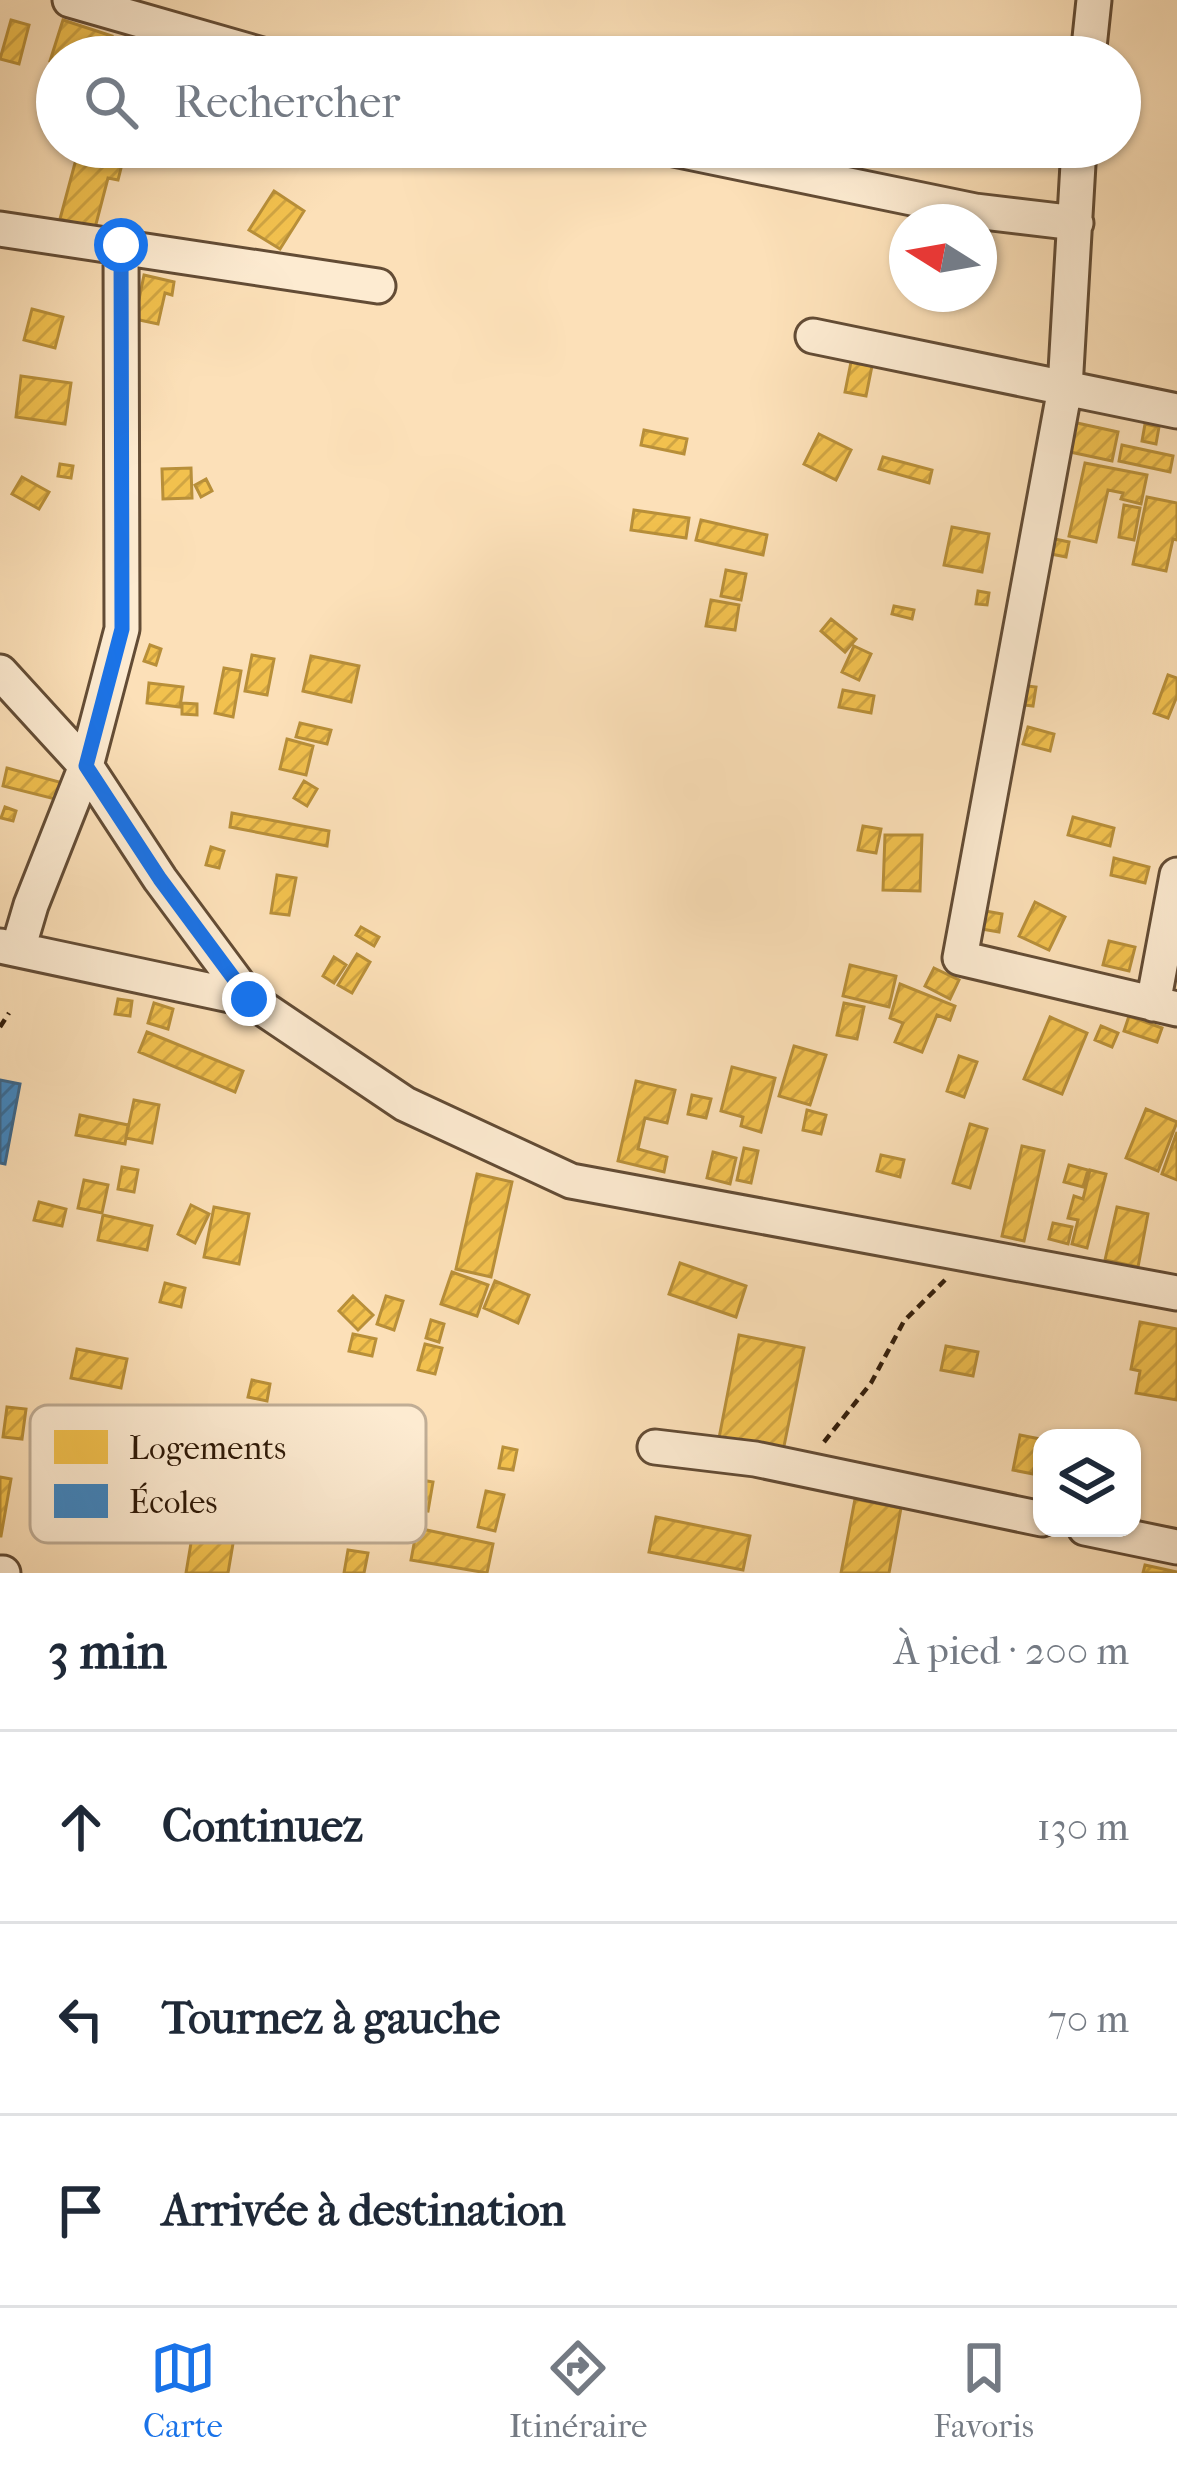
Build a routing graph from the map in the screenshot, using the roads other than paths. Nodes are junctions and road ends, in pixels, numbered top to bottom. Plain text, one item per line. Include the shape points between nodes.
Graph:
1 (70, 0) edge
2 (1094, 0) edge
3 (196, 36) edge
4 (1090, 36) edge
5 (766, 168) edge
6 (1078, 168) edge
7 (1076, 223) junction
8 (0, 229) edge
9 (121, 245) junction
10 (378, 286) dead end
11 (813, 336) dead end
12 (1065, 388) junction
13 (1177, 411) edge
14 (0, 672) edge
15 (86, 766) junction
16 (1177, 875) edge
17 (9, 947) edge
18 (249, 999) junction
19 (1165, 1006) edge
20 (1177, 1293) edge
21 (655, 1447) dead end
22 (1033, 1517) edge
23 (1129, 1537) edge
24 (1177, 1547) edge

1 - 3 street
2 - 4 street
5 - 7 street
6 - 7 street
7 - 12 street
8 - 9 street
9 - 10 street
9 - 15 street via 122,629
11 - 12 street
12 - 13 street
12 - 19 street via 960,958
14 - 15 street
15 - 17 street
15 - 18 street
16 - 19 street
17 - 18 street
18 - 20 street via 405,1104 571,1181
21 - 22 street via 755,1459
23 - 24 street

